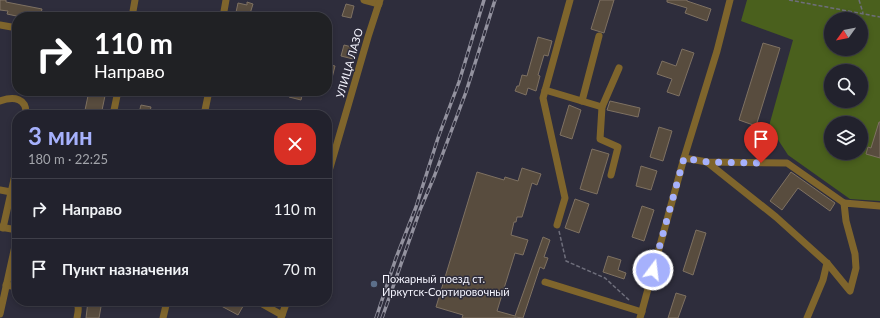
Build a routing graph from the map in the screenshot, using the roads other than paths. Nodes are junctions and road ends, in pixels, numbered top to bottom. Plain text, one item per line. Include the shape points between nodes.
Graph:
1 (136, 0) edge
2 (226, 0) edge
3 (364, 0) edge
4 (570, 0) edge
5 (730, 0) edge
6 (379, 2) edge
7 (133, 12) edge
8 (224, 12) edge
9 (0, 25) edge
10 (12, 27) edge
11 (599, 36) dead end
12 (620, 68) dead end
13 (545, 90) junction
14 (117, 96) edge
15 (208, 96) edge
16 (0, 101) edge
17 (582, 101) junction
18 (602, 106) junction
19 (26, 110) edge
20 (114, 110) edge
21 (205, 110) edge
22 (684, 158) junction
23 (332, 161) edge
24 (707, 162) junction
25 (611, 176) dead end
26 (12, 188) edge
27 (0, 190) edge
28 (11, 192) junction
29 (844, 203) junction
30 (880, 206) edge
31 (557, 225) road end
32 (1, 227) edge
33 (12, 229) edge
34 (12, 259) edge
35 (827, 263) junction
36 (545, 282) dead end
37 (6, 285) junction
38 (12, 286) edge
39 (78, 306) edge
40 (165, 306) edge
41 (264, 306) edge
42 (285, 306) edge
43 (0, 314) edge
44 (641, 315) edge
45 (281, 317) edge
46 (77, 318) edge
47 (163, 318) edge
48 (807, 318) edge

1 - 7 street
2 - 8 street
3 - 6 street
4 - 13 street
5 - 22 street
6 - 23 street, УЛИЦА ЛАЗО
9 - 10 street
11 - 17 street
12 - 18 street
13 - 17 street
13 - 31 street via 544,105 565,198
14 - 20 street
15 - 21 street
16 - 19 street via 17,99
17 - 18 street
18 - 25 street via 600,139 618,147
22 - 24 street
22 - 44 street
24 - 29 street via 788,163
24 - 35 street via 776,217
26 - 28 street
27 - 28 street
28 - 32 street
29 - 30 street
29 - 35 street via 856,268 850,291
32 - 33 street
34 - 37 street
35 - 48 street via 823,280
36 - 44 street
37 - 38 street
37 - 43 street
39 - 46 street
40 - 47 street
41 - 45 street
42 - 45 street

